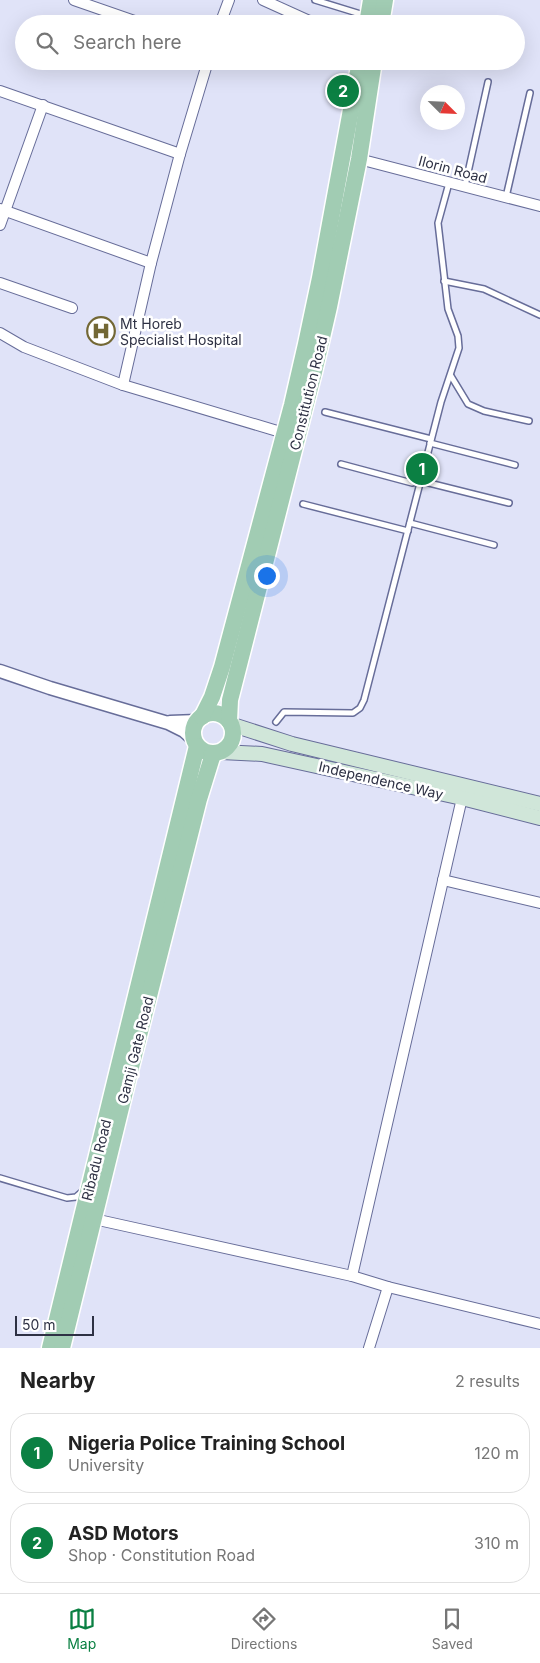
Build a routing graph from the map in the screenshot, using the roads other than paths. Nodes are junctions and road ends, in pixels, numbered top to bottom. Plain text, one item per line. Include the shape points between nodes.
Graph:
1 (74, 0) edge
2 (229, 0) edge
3 (263, 0) edge
4 (315, 0) edge
5 (371, 0) edge
6 (385, 0) edge
7 (117, 15) edge
8 (223, 15) edge
9 (296, 15) edge
10 (356, 15) edge
11 (372, 15) edge
12 (376, 15) edge
13 (205, 70) edge
14 (358, 70) edge
15 (373, 70) edge
16 (488, 82) dead end
17 (0, 91) edge
18 (530, 93) dead end
19 (43, 105) junction
20 (180, 154) junction
21 (359, 158) junction
22 (449, 182) junction
23 (465, 186) junction
24 (506, 197) junction
25 (540, 206) edge
26 (3, 210) edge
27 (0, 225) edge
28 (151, 264) junction
29 (444, 281) junction
30 (0, 283) edge
31 (72, 308) dead end
32 (540, 315) edge
33 (0, 333) edge
34 (451, 376) junction
35 (123, 385) junction
36 (325, 412) dead end
37 (529, 421) dead end
38 (284, 432) junction
39 (431, 441) junction
40 (341, 464) dead end
41 (515, 465) dead end
42 (421, 481) junction
43 (509, 503) dead end
44 (303, 504) dead end
45 (410, 523) junction
46 (408, 531) junction
47 (494, 544) dead end
48 (0, 672) edge
49 (199, 719) junction
50 (168, 722) junction
51 (276, 722) dead end
52 (230, 723) junction
53 (195, 743) junction
54 (217, 753) junction
55 (462, 798) junction
56 (540, 804) edge
57 (540, 818) edge
58 (443, 880) junction
59 (540, 903) edge
60 (0, 1178) edge
61 (91, 1182) junction
62 (94, 1219) junction
63 (352, 1276) junction
64 (388, 1287) junction
65 (63, 1319) junction
66 (540, 1324) edge
67 (50, 1348) edge
68 (62, 1348) edge
69 (369, 1348) edge

1 - 7 street
2 - 8 street
3 - 9 street
4 - 10 lane
5 - 11 main road
6 - 12 main road
13 - 20 street
14 - 38 main road, Constitution Road via 318,288
15 - 21 main road, Constitution Road
16 - 23 lane
17 - 19 street
18 - 24 lane
19 - 20 street
19 - 26 street
20 - 28 street
21 - 22 street, Ilorin Road
21 - 52 main road, Constitution Road via 314,372 230,700
22 - 23 street, Ilorin Road
22 - 29 lane via 438,223
23 - 24 street, Ilorin Road
24 - 25 street, Ilorin Road
26 - 27 street
26 - 28 street
28 - 35 street
29 - 32 lane via 484,289
29 - 34 lane via 448,309 460,348
30 - 31 street
33 - 35 street via 24,346
34 - 37 lane via 468,404
34 - 39 lane
35 - 38 street
36 - 39 lane
38 - 49 main road, Constitution Road via 222,668
39 - 41 lane
39 - 42 lane
40 - 42 lane via 412,483
42 - 43 lane
42 - 45 lane
44 - 46 lane
45 - 46 lane
45 - 47 lane
46 - 51 lane via 360,708 353,713 338,714 284,712
48 - 50 street
49 - 50 street
49 - 52 main road via 207,714 219,714
49 - 53 main road via 194,727
50 - 53 street via 184,731
52 - 54 main road via 232,740 228,747
52 - 56 main road, Independence Way via 292,744
53 - 54 main road via 207,753
53 - 61 main road, Ribadu Road
54 - 55 main road, Independence Way via 262,754
54 - 62 main road, Gamji Gate Road via 198,799
55 - 57 main road, Independence Way
55 - 58 street
58 - 59 street
58 - 63 street
60 - 61 lane via 72,1198
61 - 65 main road, Ribadu Road
62 - 63 street
62 - 65 main road, Gamji Gate Road
63 - 64 street
64 - 66 street
64 - 69 street
65 - 67 main road, Ribadu Road
65 - 68 main road, Gamji Gate Road

